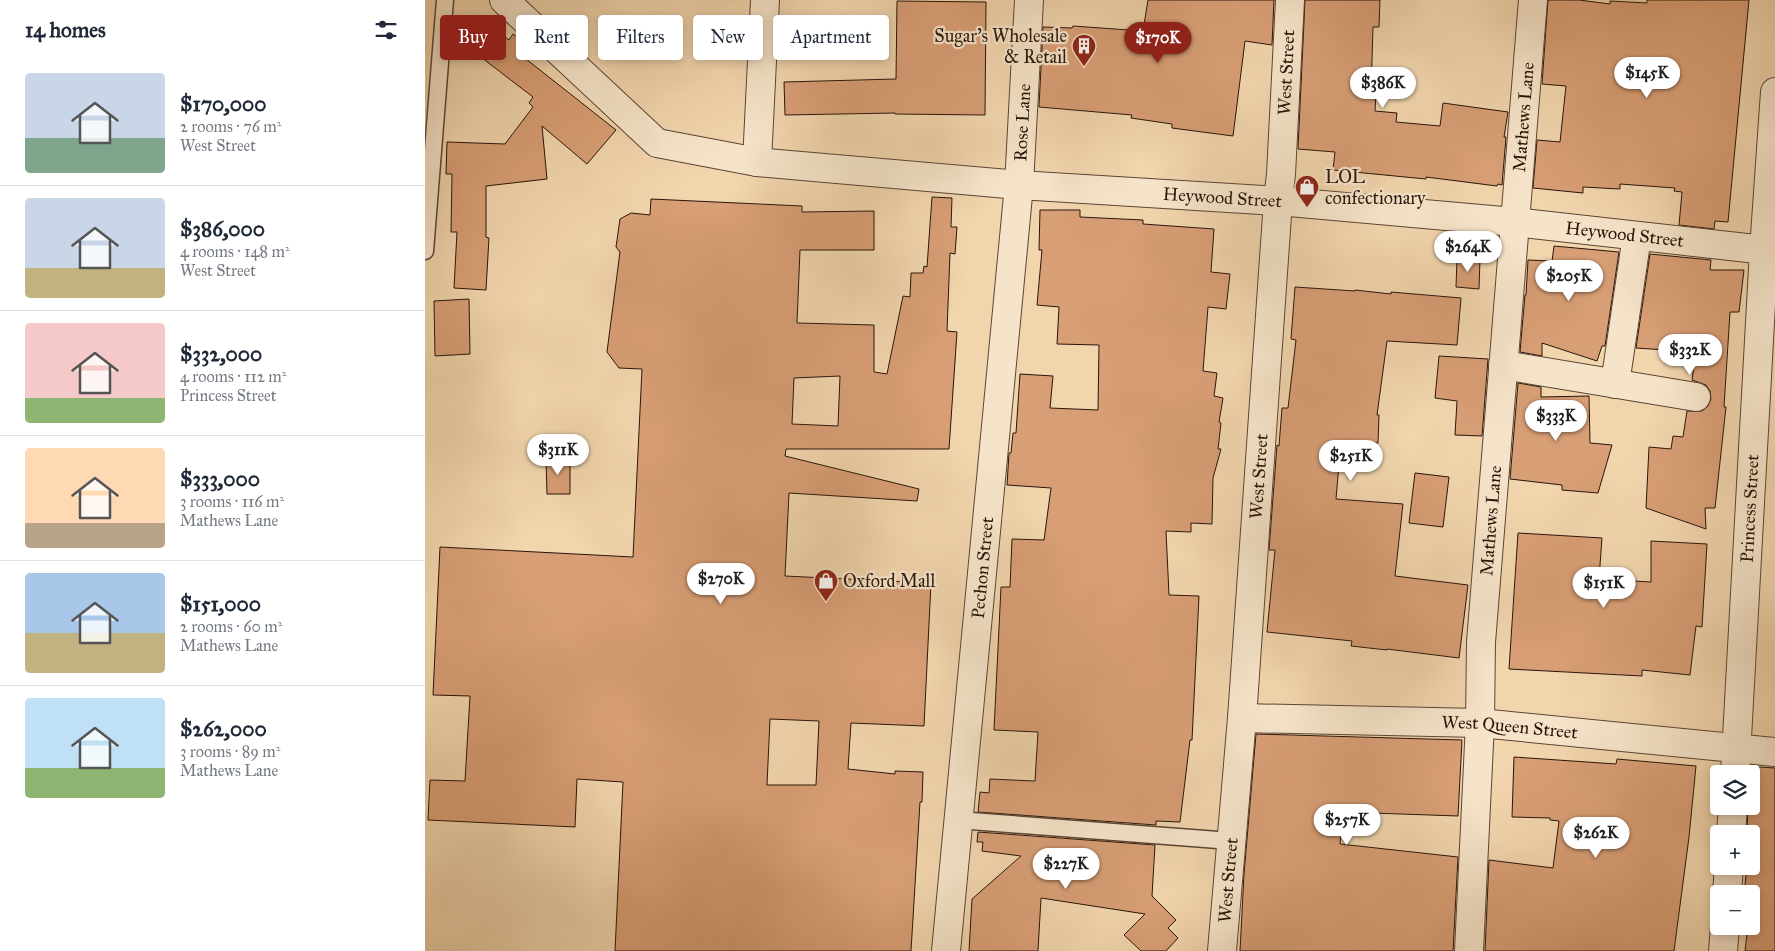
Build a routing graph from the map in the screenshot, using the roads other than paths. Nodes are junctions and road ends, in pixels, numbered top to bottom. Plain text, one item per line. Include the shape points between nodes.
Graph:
1 (445, 0) edge
2 (505, 0) edge
3 (765, 0) edge
4 (1029, 0) edge
5 (1290, 0) edge
6 (1533, 0) edge
7 (1775, 92) edge
8 (757, 162) junction
9 (1019, 185) junction
10 (1278, 201) junction
11 (1514, 222) junction
12 (1637, 236) junction
13 (1769, 250) edge
14 (425, 251) edge
15 (1503, 365) junction
16 (1615, 384) junction
17 (1696, 397) dead end
18 (1242, 718) junction
19 (1481, 723) junction
20 (1775, 752) edge
21 (1736, 761) edge
22 (958, 820) junction
23 (1231, 841) junction
24 (1724, 935) edge
25 (946, 951) edge
26 (1222, 951) edge
27 (1469, 951) edge
28 (1723, 951) edge

1 - 14 lane
2 - 8 street, Heywood Street via 657,143
3 - 8 street
4 - 9 street, Rose Lane
5 - 10 street, West Street
6 - 11 street, Mathews Lane
7 - 13 street, Princess Street
8 - 9 street, Heywood Street
9 - 10 street, Heywood Street
9 - 22 street, Pechon Street
10 - 11 street, Heywood Street
10 - 18 street, West Street
11 - 12 street, Heywood Street
11 - 15 street, Mathews Lane
12 - 13 street, Heywood Street
12 - 16 street
13 - 21 street, Princess Street
15 - 16 street
15 - 19 street, Mathews Lane via 1481,642
16 - 17 street
18 - 19 street, West Queen Street
18 - 23 street, West Street
19 - 21 street, West Queen Street
19 - 27 street, Mathews Lane
20 - 21 street, West Queen Street
22 - 23 lane
22 - 25 street, Pechon Street
23 - 26 street, West Street
24 - 28 street

